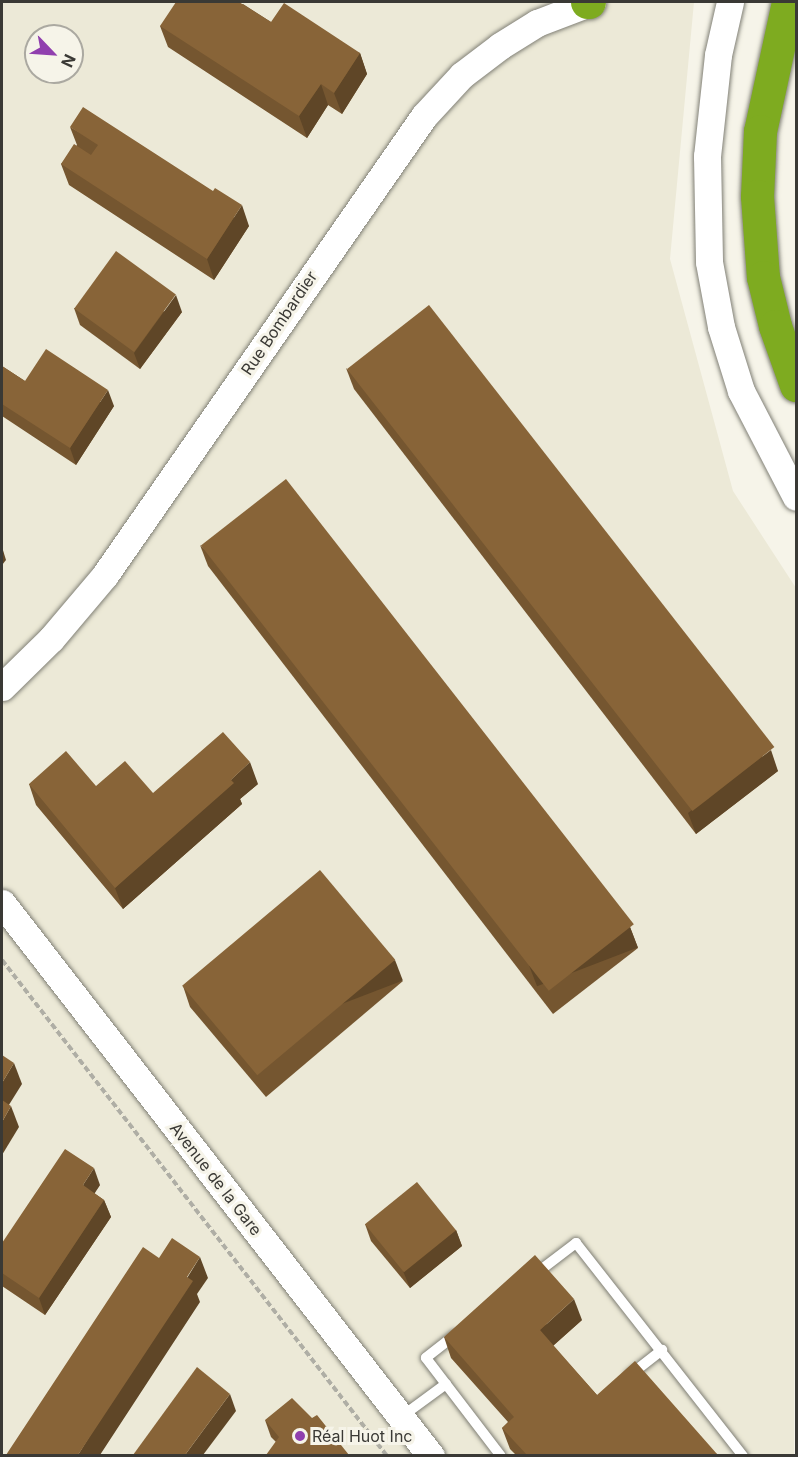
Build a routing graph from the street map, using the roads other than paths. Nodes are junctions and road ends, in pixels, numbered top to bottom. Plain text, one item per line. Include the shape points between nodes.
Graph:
1 (589, 2) edge
2 (730, 2) edge
3 (788, 2) edge
4 (796, 385) edge
5 (796, 497) edge
6 (2, 687) edge
7 (2, 903) edge
8 (520, 1286) edge
9 (463, 1329) edge
10 (662, 1350) junction
11 (620, 1383) edge
12 (446, 1384) junction
13 (401, 1417) junction
14 (431, 1455) edge
15 (501, 1455) edge
16 (743, 1455) edge

1 - 6 street, Rue Bombardier via 537,24 500,46 462,75 424,116 105,575 51,639
2 - 5 street via 718,55 707,156 705,230 710,273 721,327 741,391
3 - 4 highway via 760,131 757,196 763,277
7 - 13 street, Avenue de la Gare
8 - 10 lane via 576,1243
9 - 12 lane via 426,1358
10 - 11 lane
10 - 16 lane
12 - 13 lane
12 - 15 lane
13 - 14 street, Avenue de la Gare

